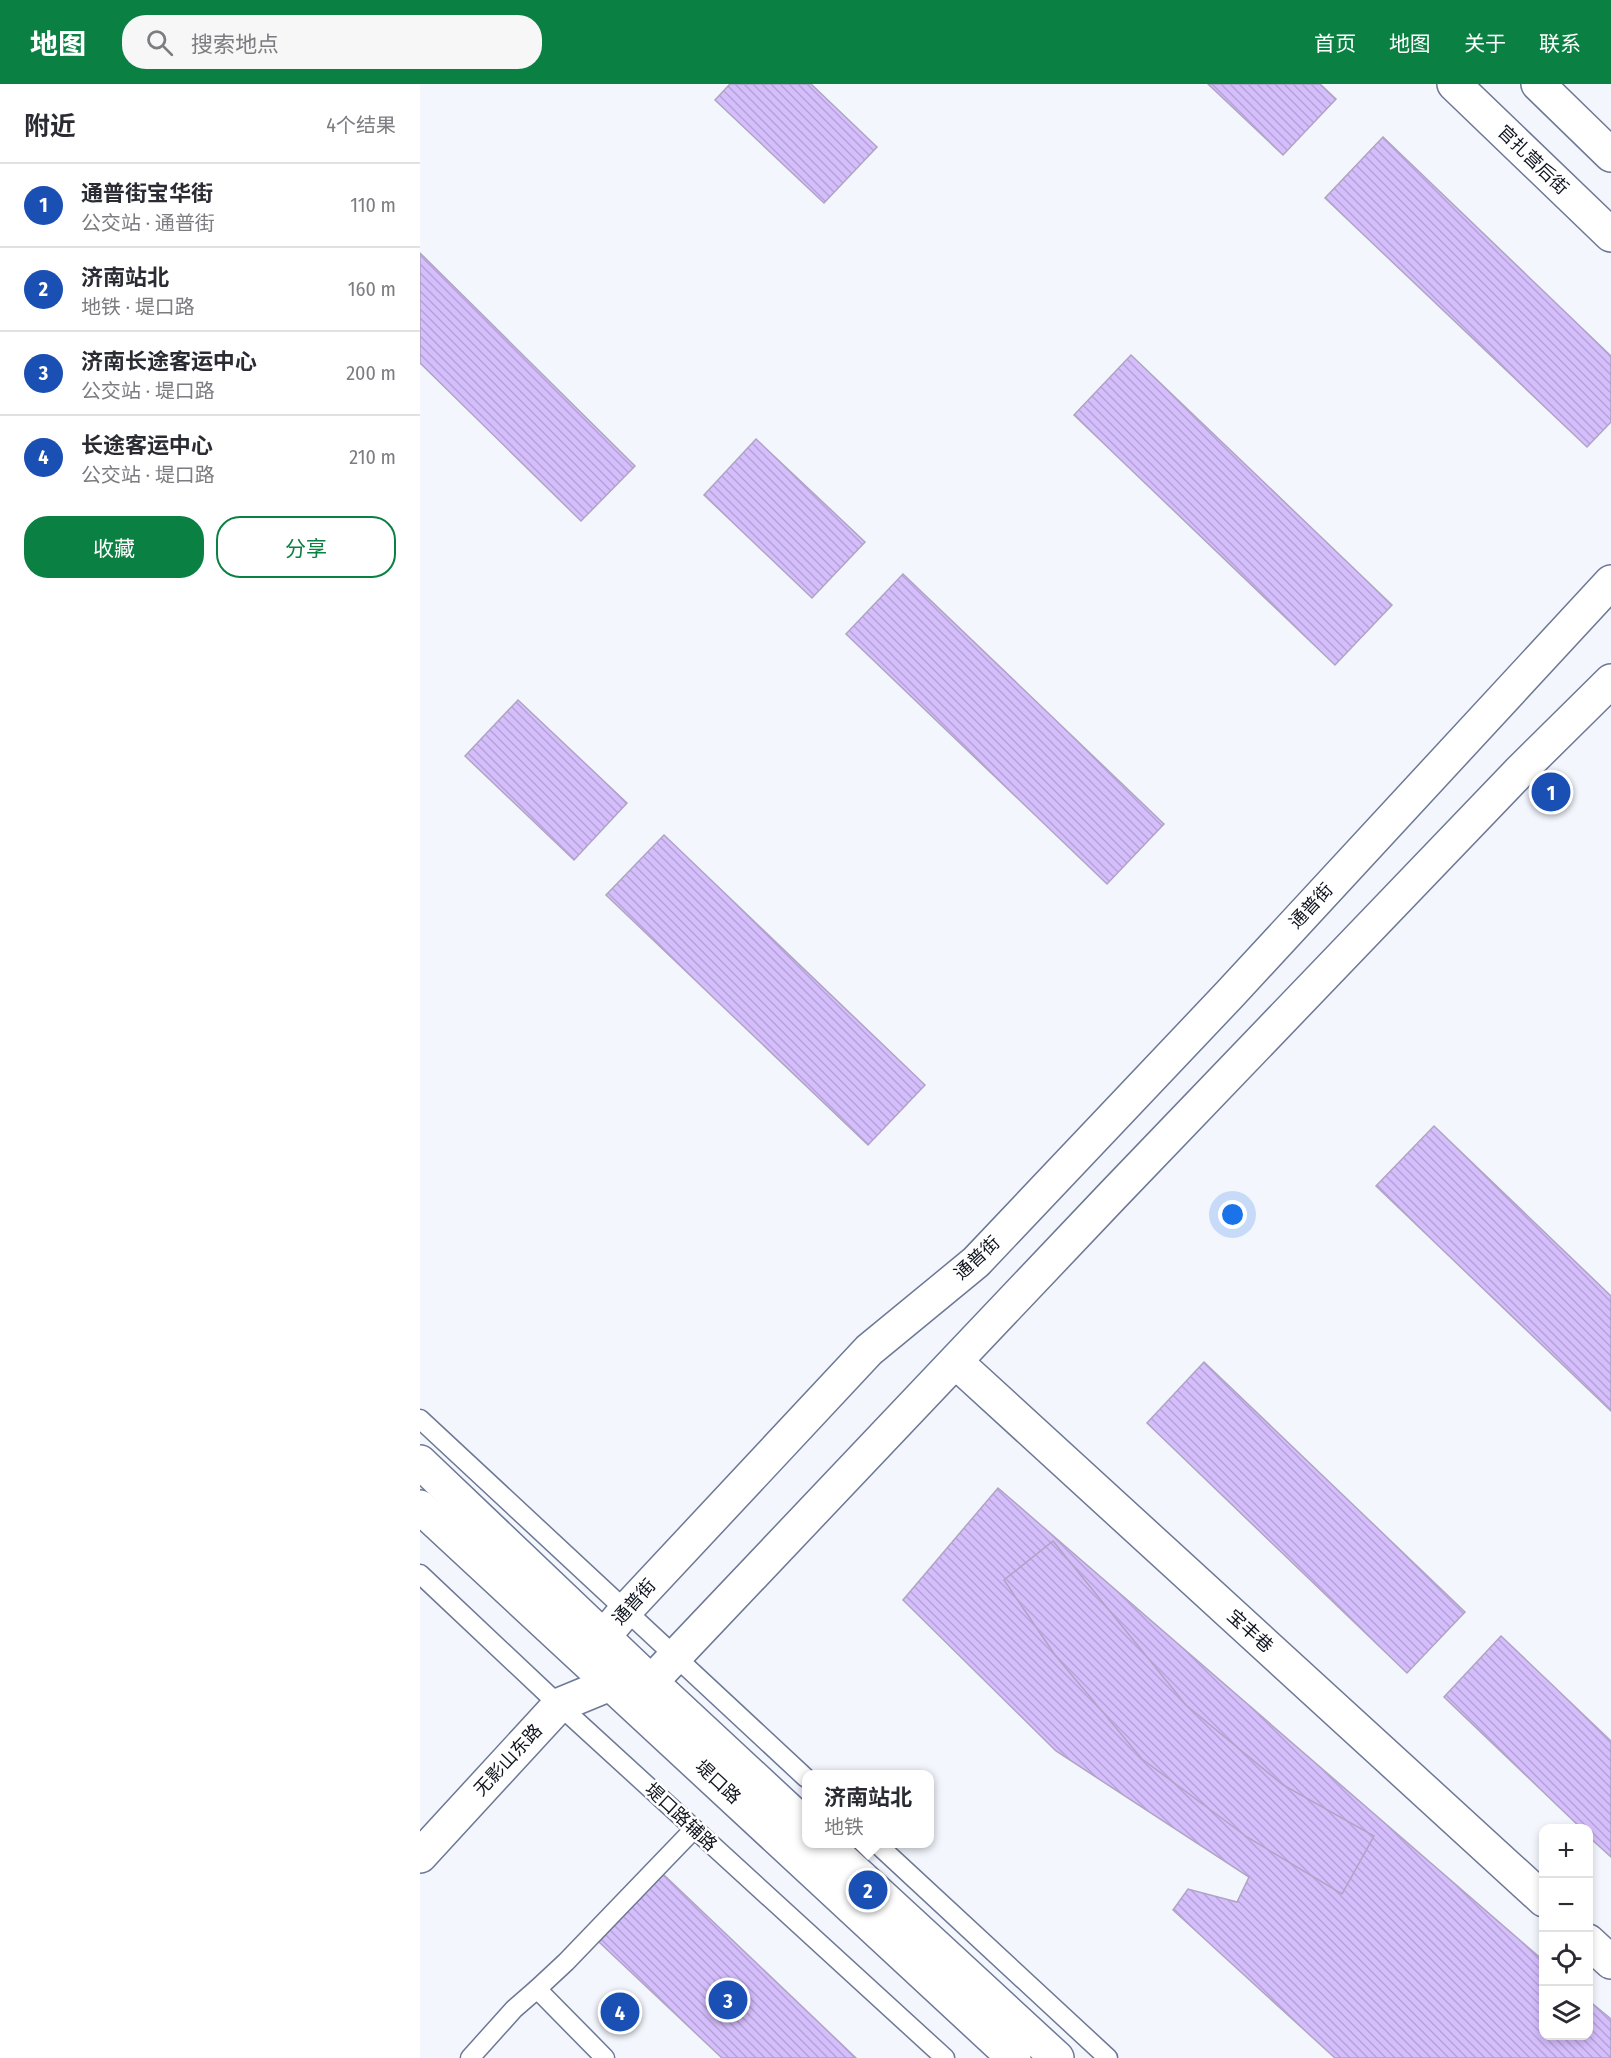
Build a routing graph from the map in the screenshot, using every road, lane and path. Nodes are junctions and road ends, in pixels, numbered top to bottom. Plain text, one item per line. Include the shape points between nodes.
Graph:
1 (1454, 84) edge
2 (1538, 84) edge
3 (1611, 155) edge
4 (1611, 235) edge
5 (1611, 582) edge
6 (1611, 681) edge
7 (956, 1362) junction
8 (420, 1419) edge
9 (420, 1462) edge
10 (420, 1507) edge
11 (420, 1574) edge
12 (626, 1610) junction
13 (604, 1636) junction
14 (676, 1656) junction
15 (651, 1683) junction
16 (610, 1684) junction
17 (559, 1705) junction
18 (802, 1773) edge
19 (802, 1821) edge
20 (694, 1829) junction
21 (829, 1848) edge
22 (881, 1848) edge
23 (420, 1856) edge
24 (1539, 1895) edge
25 (1593, 1946) edge
26 (1611, 1962) edge
27 (537, 1989) junction
28 (470, 2058) edge
29 (605, 2058) edge
30 (945, 2058) edge
31 (1014, 2058) edge
32 (1057, 2058) edge
33 (1108, 2058) edge

1 - 4 main road, 官扎营后街
2 - 3 main road
5 - 12 main road, 通普街 via 984,1254 869,1350
6 - 7 main road via 1520,771
7 - 14 main road
7 - 24 main road, 宝丰巷
8 - 12 lane
9 - 13 main road, 堤口路
10 - 16 main road, 堤口路
11 - 17 lane, 堤口路辅路
12 - 13 main road, 通普街
12 - 14 lane
13 - 15 main road, 堤口路
13 - 16 main road, 通普街
14 - 15 main road
14 - 18 lane
15 - 16 main road
15 - 19 main road, 堤口路
16 - 17 main road, 无影山东路
16 - 31 main road, 堤口路
17 - 20 lane, 堤口路辅路
17 - 23 main road, 无影山东路
20 - 27 lane
20 - 30 lane, 堤口路辅路
21 - 32 main road
22 - 33 lane
25 - 26 main road
27 - 28 lane
27 - 29 lane

